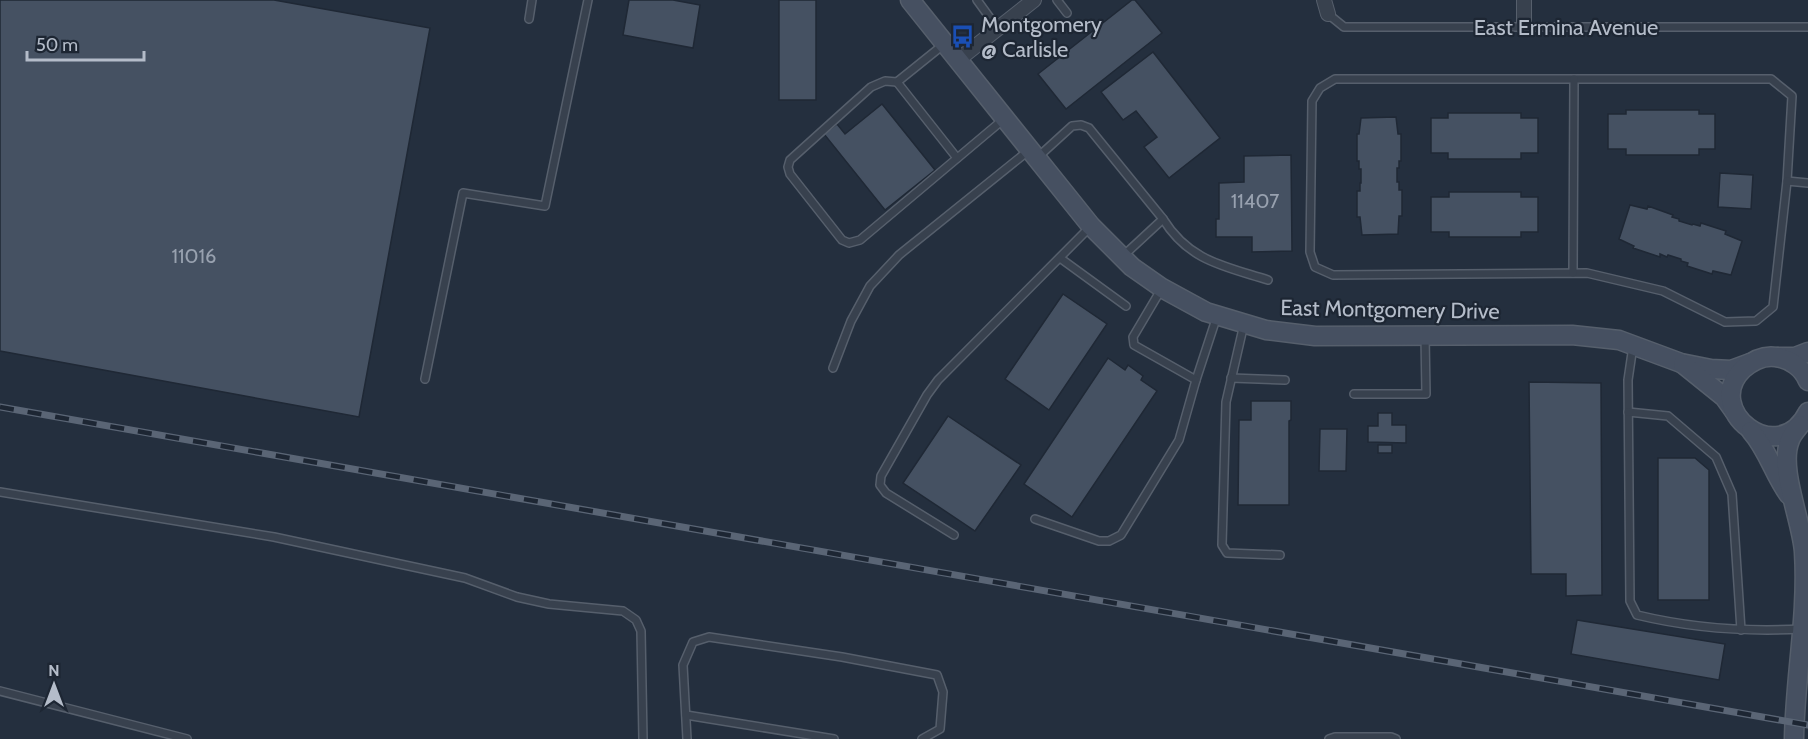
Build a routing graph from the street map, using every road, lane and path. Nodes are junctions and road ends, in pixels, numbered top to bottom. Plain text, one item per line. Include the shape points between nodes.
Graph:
1 (532, 0) edge
2 (588, 0) edge
3 (910, 0) edge
4 (977, 0) edge
5 (1034, 0) edge
6 (1057, 0) edge
7 (1324, 0) edge
8 (1524, 0) edge
9 (1067, 13) dead end
10 (1328, 14) joint
11 (529, 19) dead end
12 (1808, 27) edge
13 (1524, 28) junction
14 (998, 29) junction
15 (945, 44) junction
16 (958, 60) junction
17 (1574, 79) junction
18 (897, 82) junction
19 (1005, 118) junction
20 (1034, 154) junction
21 (957, 158) junction
22 (1786, 181) junction
23 (1808, 183) edge
24 (1163, 219) junction
25 (1091, 226) junction
26 (1122, 257) junction
27 (1060, 258) junction
28 (1573, 273) junction
29 (1268, 280) dead end
30 (1162, 288) junction
31 (1126, 306) dead end
32 (1217, 315) junction
33 (1244, 324) junction
34 (1425, 336) junction
35 (1634, 344) junction
36 (1806, 352) edge
37 (1775, 357) junction
38 (1681, 363) junction
39 (1750, 363) junction
40 (833, 368) dead end
41 (1231, 378) junction
42 (425, 380) dead end
43 (1196, 380) junction
44 (1285, 380) dead end
45 (1808, 381) edge
46 (1354, 394) dead end
47 (1734, 411) junction
48 (1628, 412) junction
49 (1804, 419) edge
50 (1751, 431) junction
51 (0, 492) edge
52 (1792, 499) junction
53 (1035, 519) dead end
54 (954, 535) dead end
55 (1280, 555) dead end
56 (1803, 629) junction
57 (1741, 630) junction
58 (1804, 665) edge
59 (0, 691) edge
60 (686, 715) junction
61 (187, 739) edge
62 (643, 739) edge
63 (687, 739) edge
64 (834, 739) edge
65 (922, 739) edge
66 (1329, 739) edge
67 (1396, 739) edge
68 (1794, 739) edge

1 - 11 lane
2 - 42 lane via 545,206 463,193
3 - 15 main road, East Montgomery Drive
4 - 14 lane
5 - 14 street
6 - 9 lane
7 - 10 street
8 - 13 street
10 - 13 lane, East Ermina Avenue via 1344,27
12 - 13 lane, East Ermina Avenue
14 - 16 street
15 - 16 main road, East Montgomery Drive
15 - 18 lane
16 - 19 main road, East Montgomery Drive
17 - 22 lane via 1771,79 1792,96
17 - 28 lane
17 - 28 lane via 1335,79 1320,88 1312,101 1310,252 1315,267 1333,275
18 - 21 lane
18 - 21 lane via 885,81 871,87 790,160 790,174 842,240 856,242
19 - 20 main road, East Montgomery Drive
19 - 21 lane
20 - 24 lane via 1072,126 1089,128
20 - 25 main road, East Montgomery Drive
20 - 40 lane via 899,255 870,286
22 - 23 lane
22 - 28 lane via 1773,307 1756,321 1725,322 1663,291
24 - 26 lane
24 - 29 lane via 1186,248 1223,266
25 - 26 main road, East Montgomery Drive
25 - 27 lane
26 - 30 main road, East Montgomery Drive
27 - 31 lane
27 - 54 lane via 938,380 881,476 880,485 886,493
30 - 32 main road, East Montgomery Drive
30 - 43 lane via 1133,338 1134,345
32 - 33 main road, East Montgomery Drive
32 - 43 lane
33 - 34 main road, East Montgomery Drive via 1315,336
33 - 41 lane
34 - 35 main road, East Montgomery Drive via 1572,335
34 - 46 lane via 1426,394
35 - 38 main road, East Montgomery Drive
35 - 48 lane
36 - 37 main road, East Montgomery Drive via 1789,358
37 - 39 main road, East Montgomery Drive
37 - 45 main road via 1798,367
38 - 39 main road, East Montgomery Drive via 1722,370
38 - 47 main road, East Montgomery Drive via 1724,397
39 - 47 main road via 1733,384
41 - 44 lane
41 - 55 lane via 1226,402 1222,545 1227,553
43 - 53 lane via 1179,440 1121,535 1099,541
47 - 50 main road, East Montgomery Drive
48 - 57 lane via 1668,416 1716,457 1732,494
48 - 57 lane via 1630,601 1637,615 1712,629
49 - 50 main road via 1789,433 1777,436
49 - 52 main road via 1786,454
50 - 52 main road
51 - 62 lane via 274,537 465,578 549,604 623,611 636,620 642,631
52 - 56 main road via 1804,552
56 - 57 lane
56 - 58 main road
58 - 68 main road
59 - 61 lane
60 - 63 lane
60 - 64 lane
60 - 65 lane via 683,665 693,642 709,637 937,675 943,692 940,729
66 - 67 lane

